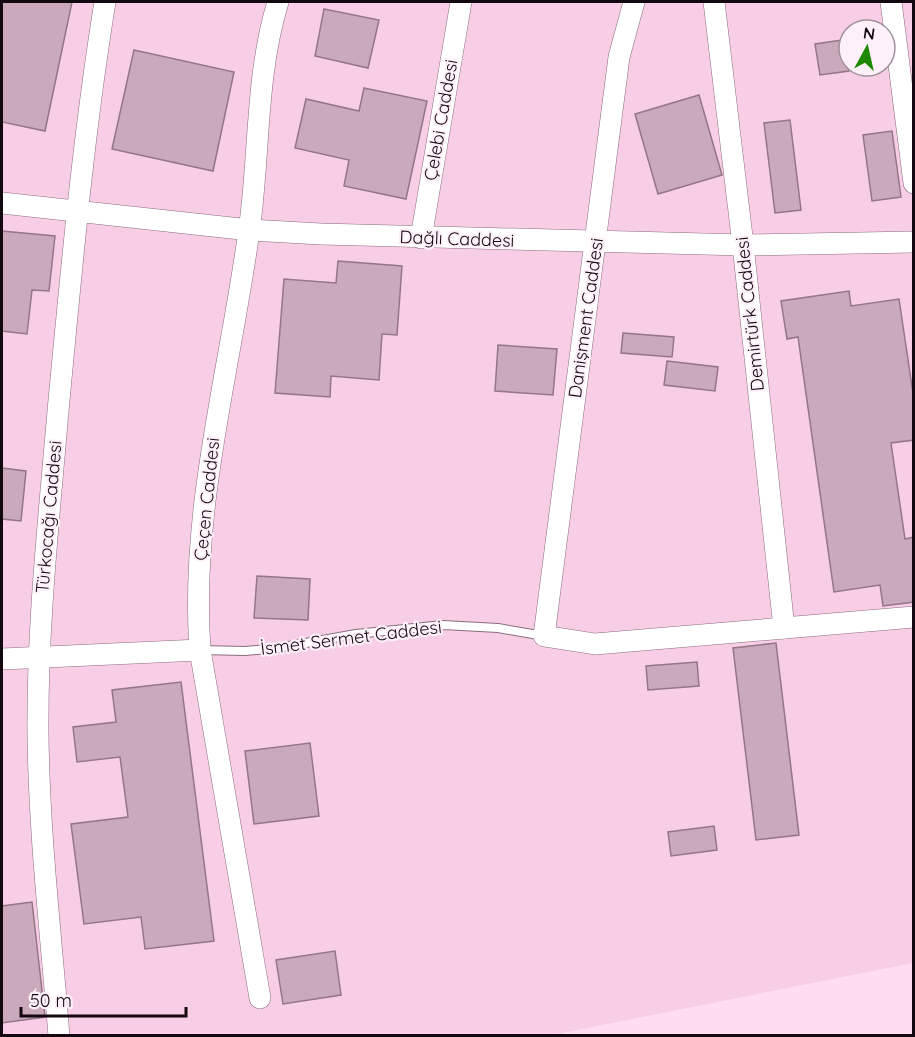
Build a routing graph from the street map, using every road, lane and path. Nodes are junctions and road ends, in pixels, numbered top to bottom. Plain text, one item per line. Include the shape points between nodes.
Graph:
1 (105, 2) edge
2 (278, 2) edge
3 (461, 2) edge
4 (634, 2) edge
5 (714, 2) edge
6 (891, 2) edge
7 (914, 183) edge
8 (2, 203) edge
9 (76, 210) junction
10 (250, 230) junction
11 (421, 238) junction
12 (914, 242) edge
13 (596, 243) junction
14 (743, 245) junction
15 (914, 617) edge
16 (784, 628) junction
17 (544, 636) junction
18 (200, 650) junction
19 (39, 657) junction
20 (2, 658) edge
21 (260, 998) dead end
22 (59, 1035) edge

1 - 9 street, Türkocağı Caddesi
2 - 10 street, Çeçen Caddesi via 260,95
3 - 11 street, Çelebi Caddesi
4 - 13 street, Danişment Caddesi via 619,57
5 - 14 street, Demirtürk Caddesi
6 - 7 street
8 - 9 street, Dağlı Caddesi
9 - 10 street, Dağlı Caddesi
9 - 19 street, Türkocağı Caddesi
10 - 11 street, Dağlı Caddesi
10 - 18 street, Çeçen Caddesi via 208,465 199,562
11 - 13 street, Dağlı Caddesi
12 - 14 street, Dağlı Caddesi
13 - 14 street, Dağlı Caddesi
13 - 17 street, Danişment Caddesi
14 - 16 street, Demirtürk Caddesi
15 - 16 street, İsmet Sermet Caddesi
16 - 17 street, İsmet Sermet Caddesi via 596,644
17 - 18 lane, İsmet Sermet Caddesi via 443,625 356,634 278,648
18 - 19 street, İsmet Sermet Caddesi
18 - 21 street, Çeçen Caddesi
19 - 20 street, İsmet Sermet Caddesi
19 - 22 street, Türkocağı Caddesi via 41,808

